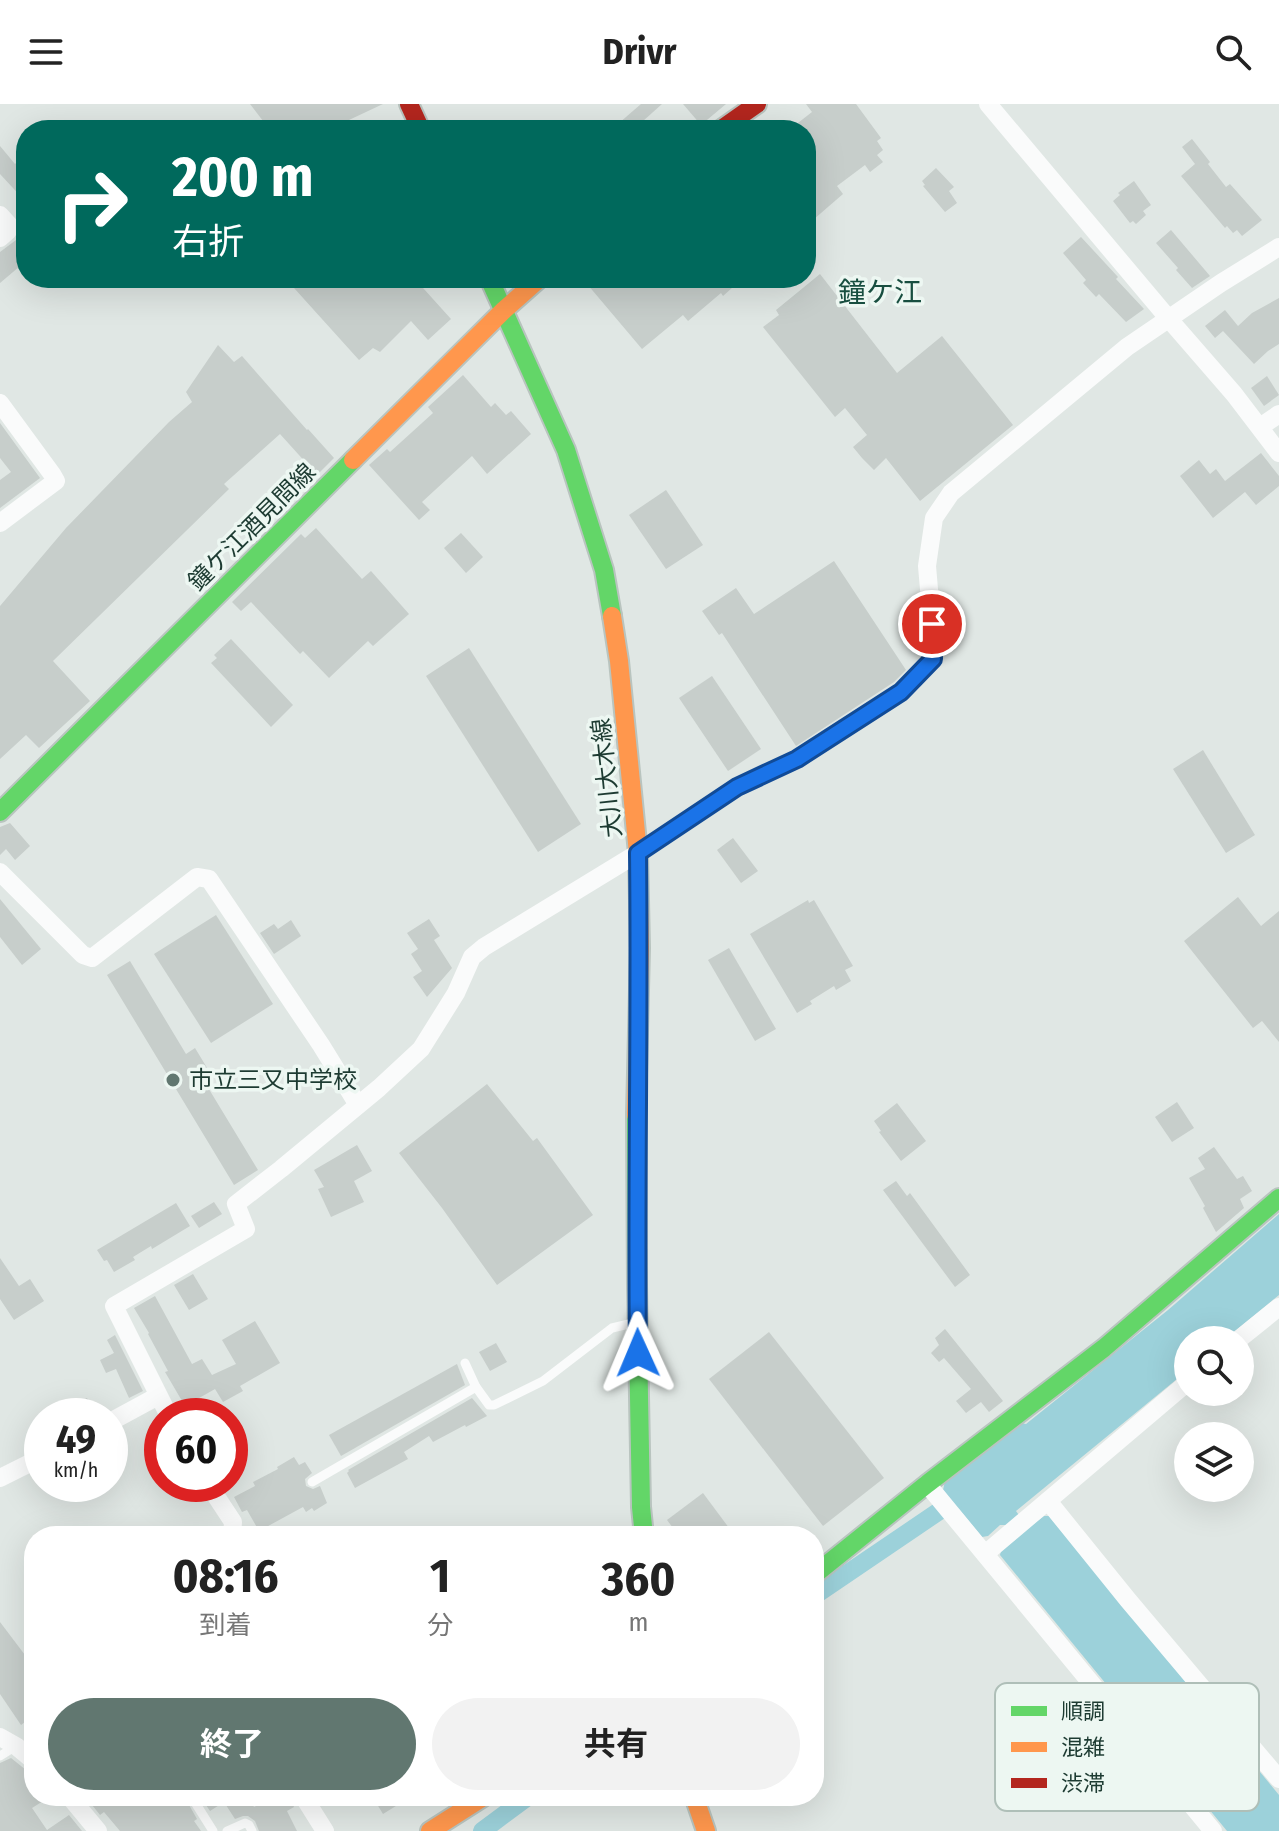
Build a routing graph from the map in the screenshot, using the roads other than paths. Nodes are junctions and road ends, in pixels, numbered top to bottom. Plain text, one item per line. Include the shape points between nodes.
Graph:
1 (757, 104) edge
2 (988, 104) edge
3 (734, 120) edge
4 (0, 215) edge
5 (0, 238) edge
6 (1279, 247) edge
7 (494, 288) edge
8 (529, 288) edge
9 (504, 310) junction
10 (1168, 318) junction
11 (0, 403) edge
12 (1279, 414) edge
13 (1260, 427) junction
14 (1279, 453) edge
15 (0, 523) edge
16 (0, 812) edge
17 (638, 853) junction
18 (0, 872) edge
19 (358, 1105) junction
20 (1279, 1198) edge
21 (1279, 1307) edge
22 (637, 1322) junction
23 (1254, 1327) edge
24 (465, 1363) dead end
25 (476, 1387) junction
26 (1174, 1394) edge
27 (158, 1396) joint
28 (128, 1412) edge
29 (24, 1466) edge
30 (0, 1478) edge
31 (312, 1482) dead end
32 (930, 1488) junction
33 (220, 1502) edge
34 (1045, 1504) junction
35 (233, 1526) edge
36 (643, 1526) edge
37 (989, 1551) junction
38 (824, 1568) edge
39 (1095, 1683) edge
40 (1198, 1683) edge
41 (5, 1746) edge
42 (1259, 1755) edge
43 (24, 1756) edge
44 (1279, 1779) edge
45 (77, 1806) edge
46 (197, 1806) edge
47 (309, 1806) edge
48 (469, 1806) edge
49 (697, 1806) edge
50 (1197, 1811) edge
51 (98, 1831) edge
52 (213, 1831) edge
53 (227, 1831) edge
54 (252, 1831) edge
55 (325, 1831) edge
56 (430, 1831) edge
57 (706, 1831) edge
58 (1213, 1831) edge

1 - 3 main road
2 - 10 street
4 - 5 street via 10,226
6 - 10 street
7 - 9 main road, 大川大木線
8 - 9 main road, 鐘ケ江酒見間線
9 - 16 main road, 鐘ケ江酒見間線
9 - 17 main road, 大川大木線 via 566,450 604,570 619,661
10 - 13 street
10 - 17 street via 951,493 934,518 927,566 933,659 901,692 797,759 737,787
11 - 15 street via 56,481
12 - 13 street
13 - 14 street
17 - 19 street via 472,957 421,1049
17 - 22 main road, 大川大木線
18 - 19 street via 92,958 197,877 209,879
19 - 27 street via 236,1204 246,1229 114,1306
20 - 32 main road
21 - 23 street
22 - 25 lane via 612,1328 543,1381 494,1405
22 - 36 main road, 大川大木線
24 - 25 lane
25 - 31 lane
26 - 34 street
27 - 28 street
29 - 30 street
32 - 37 street
32 - 38 main road
33 - 35 street
34 - 37 street
34 - 40 street
37 - 39 street
41 - 43 street
42 - 44 street
45 - 51 street
46 - 52 lane
47 - 55 street
48 - 56 main road
49 - 57 main road
50 - 58 street
53 - 54 lane via 245,1823

